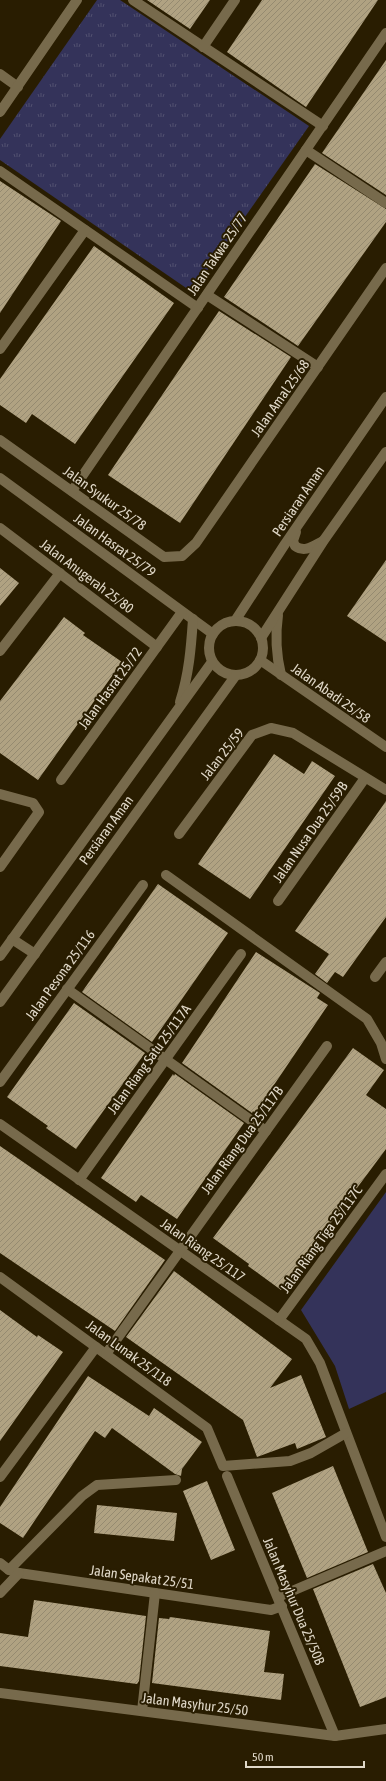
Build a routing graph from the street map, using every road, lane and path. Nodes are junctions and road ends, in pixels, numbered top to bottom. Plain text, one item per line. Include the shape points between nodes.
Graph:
1 (77, 0) edge
2 (133, 0) edge
3 (235, 0) edge
4 (386, 33) edge
5 (203, 47) junction
6 (0, 74) edge
7 (18, 86) junction
8 (0, 112) edge
9 (322, 126) junction
10 (306, 150) junction
11 (0, 171) edge
12 (386, 203) edge
13 (85, 230) junction
14 (386, 268) edge
15 (207, 295) junction
16 (198, 308) junction
17 (0, 349) edge
18 (318, 367) junction
19 (386, 397) edge
20 (0, 440) edge
21 (386, 452) edge
22 (0, 478) edge
23 (72, 491) junction
24 (297, 527) junction
25 (0, 528) edge
26 (324, 540) junction
27 (196, 543) joint
28 (60, 573) junction
29 (278, 611) junction
30 (182, 612) junction
31 (193, 619) junction
32 (235, 621) junction
33 (213, 634) junction
34 (261, 638) junction
35 (157, 647) junction
36 (0, 651) edge
37 (260, 660) junction
38 (212, 662) junction
39 (236, 675) junction
40 (282, 675) junction
41 (178, 709) junction
42 (386, 748) edge
43 (365, 778) junction
44 (61, 780) dead end
45 (386, 790) edge
46 (0, 794) edge
47 (179, 834) dead end
48 (0, 868) edge
49 (166, 875) dead end
50 (143, 885) dead end
51 (278, 901) dead end
52 (12, 939) junction
53 (35, 954) junction
54 (241, 954) dead end
55 (0, 956) edge
56 (386, 962) edge
57 (375, 977) dead end
58 (67, 989) junction
59 (0, 1002) edge
60 (328, 1046) dead end
61 (166, 1059) junction
62 (386, 1059) edge
63 (0, 1082) edge
64 (0, 1124) edge
65 (266, 1131) junction
66 (386, 1174) edge
67 (79, 1180) junction
68 (180, 1251) junction
69 (0, 1277) edge
70 (279, 1320) junction
71 (96, 1347) junction
72 (106, 1354) junction
73 (346, 1433) junction
74 (227, 1476) dead end
75 (0, 1477) edge
76 (176, 1480) dead end
77 (386, 1537) edge
78 (386, 1551) edge
79 (0, 1563) edge
80 (9, 1570) junction
81 (19, 1574) junction
82 (0, 1593) edge
83 (154, 1593) junction
84 (280, 1602) junction
85 (0, 1693) edge
86 (142, 1711) junction
87 (386, 1729) edge
88 (335, 1736) junction

1 - 7 street
2 - 5 street
3 - 5 street
4 - 9 street, Jalan Takwa 25/77
5 - 9 street
6 - 7 street
7 - 8 street
9 - 10 street, Jalan Takwa 25/77
10 - 12 street
10 - 15 street, Jalan Takwa 25/77
11 - 13 street
13 - 16 street
13 - 17 street
14 - 18 street, Jalan Amal 25/68
15 - 16 street, Jalan Takwa 25/77
15 - 18 street
16 - 23 street, Jalan Takwa 25/77
18 - 27 street, Jalan Amal 25/68
19 - 24 street, Persiaran Aman
20 - 23 street, Jalan Syukur 25/78
21 - 26 street
22 - 30 street, Jalan Hasrat 25/79
23 - 27 street, Jalan Syukur 25/78 via 164,557 182,556
24 - 26 street via 294,541 299,549 306,550
24 - 32 street, Persiaran Aman
25 - 28 street, Jalan Anugerah 25/80
26 - 29 street
28 - 35 street, Jalan Anugerah 25/80
28 - 36 street
29 - 34 street
29 - 40 street via 275,633 277,658
30 - 31 street, Jalan Hasrat 25/79
30 - 35 street, Jalan Hasrat 25/72
31 - 33 street, Jalan Hasrat 25/79
31 - 41 street via 187,679
32 - 33 street via 219,627
32 - 34 street via 251,626
33 - 38 street via 209,648
34 - 37 street via 263,645
35 - 44 street, Jalan Hasrat 25/72
37 - 39 street via 250,671
37 - 40 street, Jalan Abadi 25/58
38 - 39 street via 226,674
38 - 41 street, Persiaran Aman
39 - 53 street, Persiaran Aman
40 - 42 street, Jalan Abadi 25/58
41 - 52 street, Persiaran Aman
43 - 45 street, Jalan 25/59
43 - 47 street, Jalan 25/59 via 293,733 271,728 252,735
43 - 51 street, Jalan Nusa Dua 25/59B
46 - 48 street via 33,803 39,812
49 - 62 street via 367,1019
50 - 58 street, Jalan Pesona 25/116
52 - 53 street
52 - 55 street, Persiaran Aman
53 - 59 street, Persiaran Aman
54 - 61 street, Jalan Riang Satu 25/117A
56 - 57 street
58 - 61 street
58 - 63 street, Jalan Pesona 25/116
60 - 65 street, Jalan Riang Dua 25/117B
61 - 65 street
61 - 67 street, Jalan Riang Satu 25/117A
64 - 67 street, Jalan Riang 25/117
65 - 68 street, Jalan Riang Dua 25/117B
66 - 70 street, Jalan Riang Tiga 25/117C
67 - 68 street, Jalan Riang 25/117
68 - 70 street, Jalan Riang 25/117
68 - 72 street, Jalan Riang Dua 25/117B
69 - 71 street, Jalan Lunak 25/118
70 - 73 street, Jalan Riang 25/117 via 306,1338 320,1363
71 - 72 street, Jalan Lunak 25/118
71 - 75 street
72 - 73 street, Jalan Lunak 25/118 via 207,1428 223,1466 290,1461 311,1453
73 - 77 street, Jalan Riang 25/117
74 - 84 street, Jalan Masyhur Dua 25/50B
76 - 80 street via 97,1486 82,1496
78 - 84 street, Jalan Sepakat 25/51
79 - 80 street, Jalan Sepakat 25/51
80 - 81 street, Jalan Sepakat 25/51
81 - 82 street
81 - 83 street, Jalan Sepakat 25/51
83 - 84 street, Jalan Sepakat 25/51 via 271,1610
83 - 86 street
84 - 88 street, Jalan Masyhur Dua 25/50B
85 - 86 street, Jalan Masyhur 25/50
86 - 88 street, Jalan Masyhur 25/50
87 - 88 street, Jalan Masyhur 25/50

